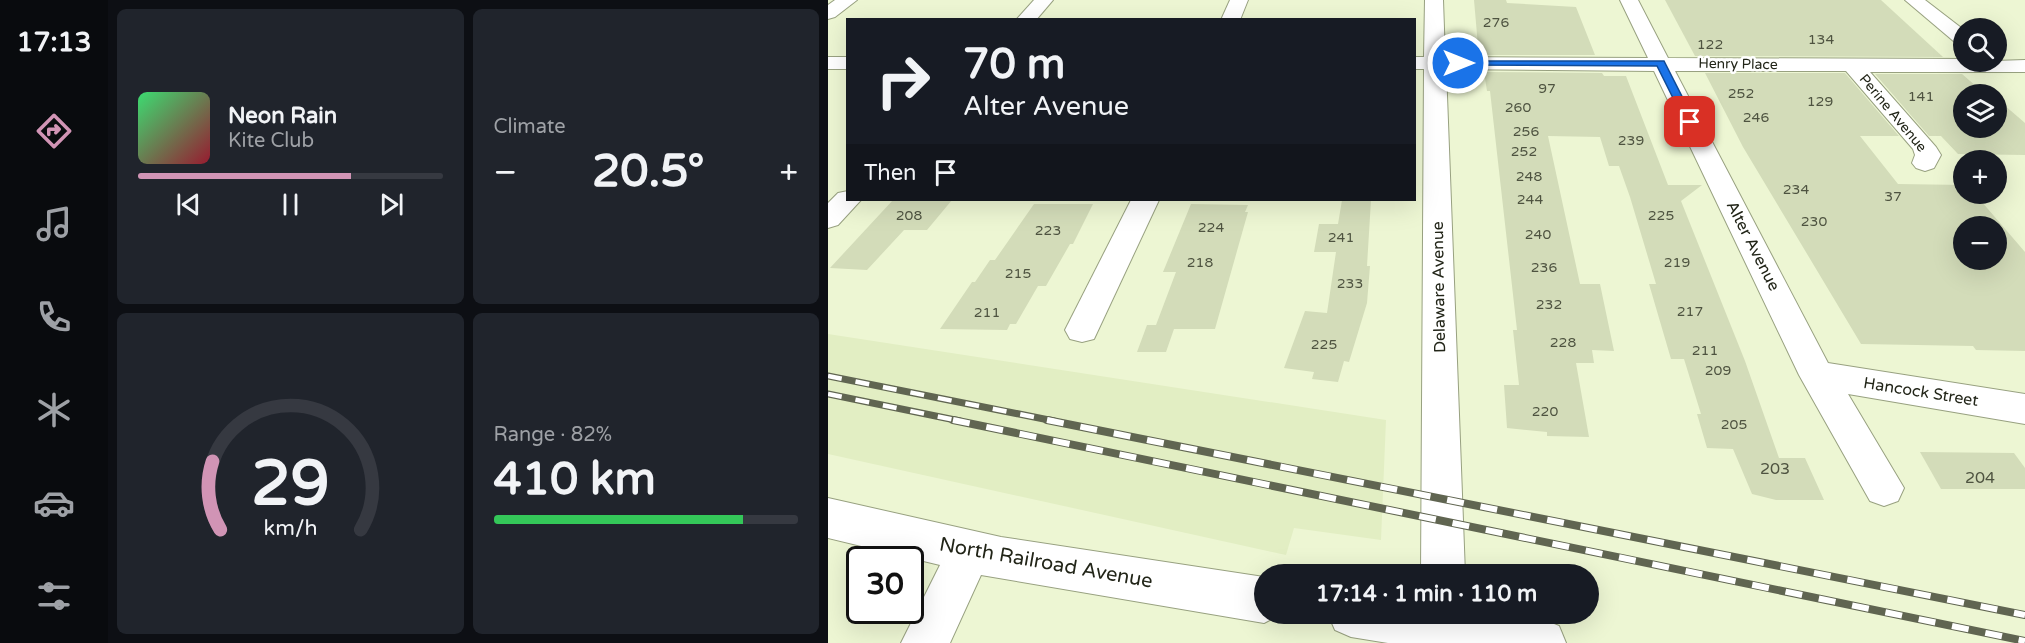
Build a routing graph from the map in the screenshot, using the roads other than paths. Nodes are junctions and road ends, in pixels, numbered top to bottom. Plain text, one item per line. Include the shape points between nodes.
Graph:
1 (848, 0) edge
2 (1044, 0) edge
3 (1239, 0) edge
4 (1434, 0) edge
5 (1629, 0) edge
6 (1914, 0) edge
7 (828, 13) edge
8 (1027, 18) edge
9 (1231, 18) edge
10 (1953, 31) edge
11 (828, 63) edge
12 (846, 63) edge
13 (1425, 63) edge
14 (1660, 63) junction
15 (1953, 64) edge
16 (1852, 65) junction
17 (2007, 65) edge
18 (2025, 66) edge
19 (2002, 72) edge
20 (2025, 90) edge
21 (1925, 164) dead end
22 (846, 201) edge
23 (1145, 201) edge
24 (828, 219) edge
25 (1082, 330) dead end
26 (1817, 375) junction
27 (2025, 409) edge
28 (1884, 488) dead end
29 (828, 518) edge
30 (970, 551) junction
31 (1443, 564) edge
32 (1254, 598) edge
33 (1421, 624) edge
34 (1442, 627) edge
35 (925, 643) edge
36 (1542, 643) edge

1 - 7 street
2 - 8 street
3 - 9 street
4 - 13 street, Delaware Avenue
5 - 14 street, Alter Avenue
6 - 10 street
11 - 12 street
13 - 14 street, Henry Place
13 - 31 street, Delaware Avenue
14 - 16 street, Henry Place
14 - 26 street, Alter Avenue
15 - 16 street, Henry Place
16 - 21 street, Perine Avenue via 1924,147 1928,155
17 - 18 street, Henry Place
19 - 20 street
22 - 24 street
23 - 25 street
26 - 27 street, Hancock Street
26 - 28 street, Alter Avenue
29 - 30 street, North Railroad Avenue
30 - 32 street, North Railroad Avenue
30 - 35 street
33 - 34 street
34 - 36 street

